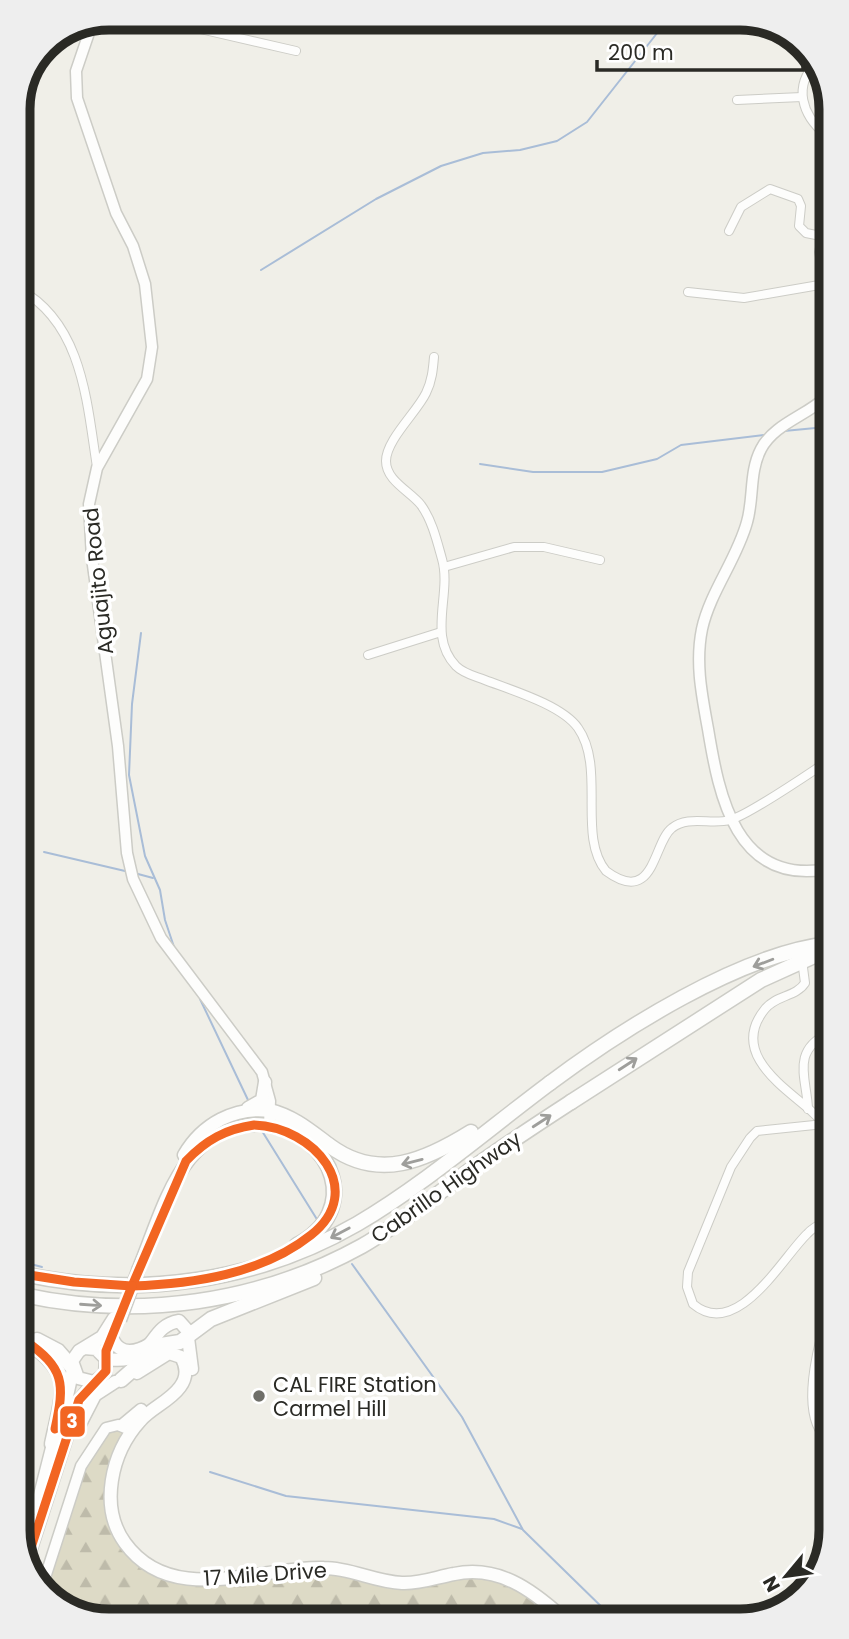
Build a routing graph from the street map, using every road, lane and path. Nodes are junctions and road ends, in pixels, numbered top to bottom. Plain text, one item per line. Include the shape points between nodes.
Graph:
1 (205, 30) edge
2 (89, 32) edge
3 (296, 51) dead end
4 (810, 71) edge
5 (802, 97) junction
6 (737, 100) dead end
7 (819, 128) edge
8 (729, 231) dead end
9 (819, 236) edge
10 (819, 285) edge
11 (688, 292) dead end
12 (30, 297) edge
13 (433, 357) dead end
14 (819, 402) edge
15 (97, 468) junction
16 (600, 560) dead end
17 (444, 568) junction
18 (441, 632) junction
19 (368, 655) dead end
20 (819, 766) edge
21 (730, 820) junction
22 (819, 869) edge
23 (819, 947) edge
24 (819, 954) edge
25 (802, 960) junction
26 (819, 1038) edge
27 (265, 1082) junction
28 (516, 1109) junction
29 (808, 1109) junction
30 (236, 1113) junction
31 (270, 1118) junction
32 (819, 1118) edge
33 (819, 1126) edge
34 (178, 1175) junction
35 (819, 1226) edge
36 (387, 1231) junction
37 (231, 1273) junction
38 (30, 1275) edge
39 (30, 1297) edge
40 (117, 1319) junction
41 (30, 1336) edge
42 (187, 1338) junction
43 (113, 1340) junction
44 (150, 1344) junction
45 (30, 1345) edge
46 (819, 1346) edge
47 (84, 1348) junction
48 (106, 1358) junction
49 (72, 1368) junction
50 (118, 1381) junction
51 (95, 1382) junction
52 (127, 1429) junction
53 (819, 1429) edge
54 (52, 1444) junction
55 (61, 1460) junction
56 (30, 1507) edge
57 (32, 1548) edge
58 (45, 1577) edge
59 (552, 1609) edge

1 - 3 street
2 - 15 street, Aguajito Road via 76,71 77,97 145,284 152,356 147,379
4 - 5 street
5 - 6 street
5 - 7 street via 808,117
8 - 9 street via 741,206 770,189 799,199 799,226
10 - 11 street via 744,298
12 - 15 street via 56,321 76,356
13 - 17 street via 426,393 391,446 386,463 390,475 428,516
14 - 21 street via 776,431 761,448 746,525 702,626 699,678 718,788
15 - 27 street, Aguajito Road via 88,522 133,879 172,954 254,1060
16 - 17 street via 544,547 514,547
17 - 18 street
18 - 19 street
18 - 21 street via 447,653 463,672 530,698 578,728 589,755 595,849 612,876 632,880 650,872 664,837 677,824
20 - 21 street
21 - 22 street via 745,842 769,860 791,869
23 -> 28 highway, Cabrillo Highway via 778,957 695,992 623,1032
24 - 25 highway, Cabrillo Highway
25 - 29 street via 804,986 766,1008 755,1042 765,1071
36 -> 25 highway, Cabrillo Highway via 571,1102 747,988
26 - 29 street via 805,1059 802,1083
27 - 30 main road via 262,1100
27 - 31 street, Aguajito Road
28 -> 31 highway via 431,1156 393,1166 349,1157 299,1122
28 -> 37 highway, Cabrillo Highway via 357,1224 296,1253
29 - 32 street
30 - 31 main road
30 - 34 main road via 196,1138
31 - 34 main road via 220,1133 195,1152
31 - 37 highway via 321,1154 332,1175 332,1203 323,1224 310,1237
33 - 35 street via 757,1131 740,1149 688,1272 693,1304 704,1310 725,1311 744,1304
34 - 40 main road, bridge
39 -> 36 highway, Cabrillo Highway via 115,1307 219,1298 307,1272
36 - 42 highway via 338,1266 211,1319
37 - 38 highway, Cabrillo Highway via 127,1285
40 - 43 main road
40 - 47 main road via 102,1337
41 - 49 highway via 55,1349
42 - 44 main road via 185,1325 177,1321
42 - 50 highway via 159,1346
42 - 52 main road via 192,1370 184,1393 162,1413
43 - 44 main road via 117,1348 127,1351
43 - 48 main road
44 - 48 main road via 130,1360
45 - 54 highway via 51,1359 59,1371 61,1399
46 - 53 street via 814,1410
47 - 48 main road via 96,1349
47 - 49 main road via 75,1356
48 - 51 main road via 106,1371
49 - 51 main road via 81,1380
49 - 54 main road
50 - 51 main road
50 - 52 main road, 17 Mile Drive via 172,1353 181,1357 185,1366 181,1386
50 - 55 main road, 17 Mile Drive via 103,1387 90,1402
51 - 55 main road via 78,1402
52 - 58 street via 111,1425 103,1430 85,1459
52 - 59 main road, 17 Mile Drive via 113,1476 114,1520 131,1551 171,1577 201,1580 323,1567 401,1583 485,1573 517,1582
54 - 56 main road
55 - 57 main road

